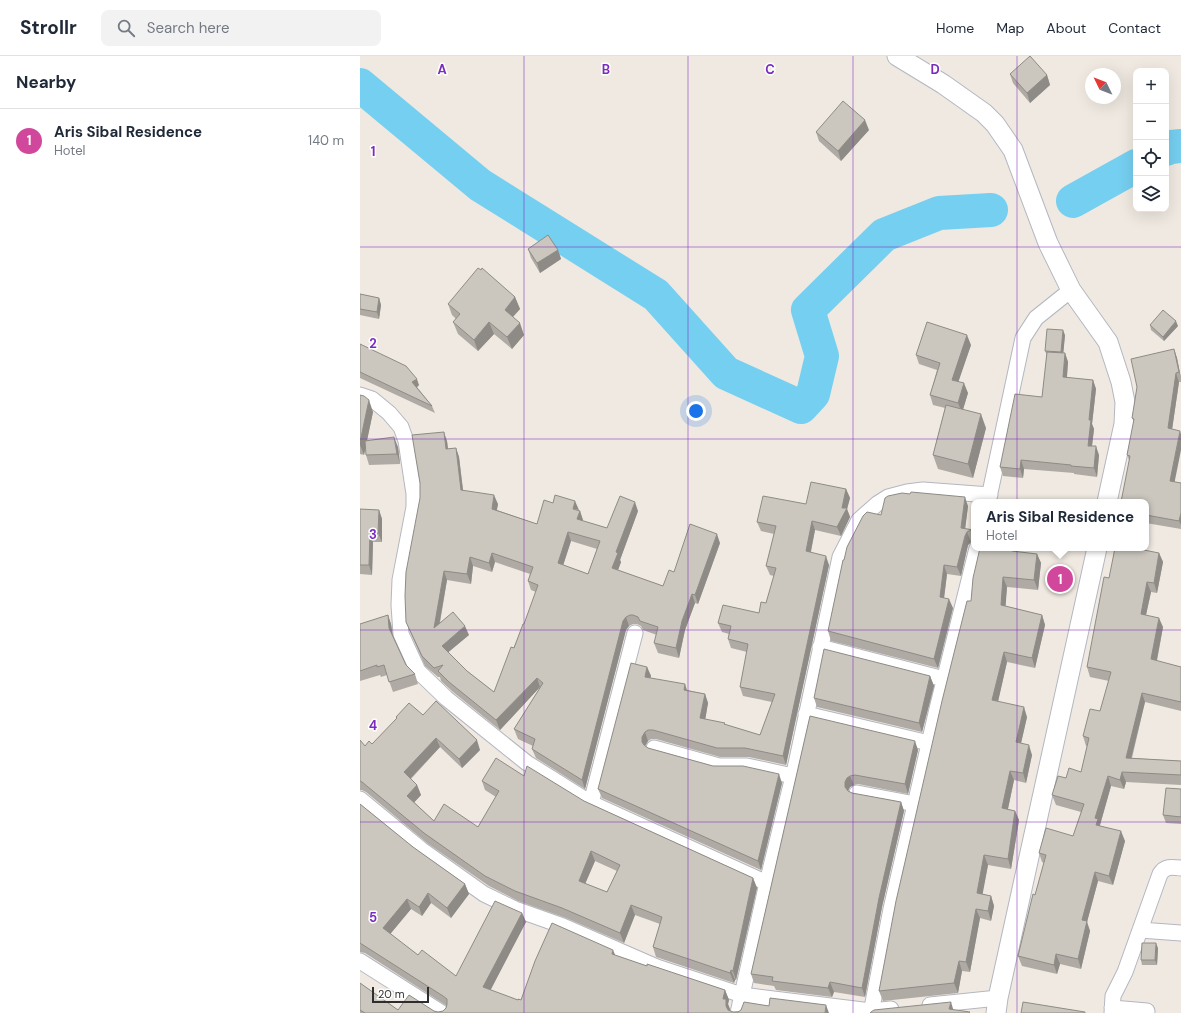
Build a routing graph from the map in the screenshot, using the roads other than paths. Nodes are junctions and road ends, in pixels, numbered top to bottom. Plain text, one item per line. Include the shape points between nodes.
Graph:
1 (897, 56) edge
2 (1071, 290) junction
3 (360, 395) edge
4 (989, 498) edge
5 (1108, 499) edge
6 (976, 551) edge
7 (1096, 551) edge
8 (635, 633) dead end
9 (820, 647) junction
10 (944, 679) junction
11 (806, 714) junction
12 (929, 743) junction
13 (654, 748) edge
14 (793, 776) junction
15 (857, 793) edge
16 (360, 800) edge
17 (591, 803) junction
18 (915, 804) junction
19 (1181, 868) edge
20 (767, 882) junction
21 (1140, 930) junction
22 (1181, 933) edge
23 (360, 961) edge
24 (742, 995) junction
25 (997, 1005) edge
26 (919, 1006) edge
27 (903, 1008) edge
28 (1112, 1011) edge
29 (1147, 1011) dead end
30 (871, 1012) edge
31 (442, 1013) edge
32 (738, 1013) edge

1 - 2 street via 984,113 1004,136 1012,150 1048,243
2 - 4 street via 1036,318 1023,338
2 - 5 street via 1108,342 1125,402 1124,424
3 - 17 street via 372,400 389,413 400,427 406,441 414,507 400,574 399,605 401,634 418,671 446,698 527,763
4 - 9 street via 917,491 888,497 877,504 859,520 840,557
6 - 10 street
7 - 25 street
8 - 17 street
9 - 10 street
9 - 11 street
10 - 12 street
11 - 12 street
11 - 14 street
12 - 18 street
13 - 14 street via 718,766 746,766
14 - 20 street
15 - 18 street
16 - 24 street via 422,850 484,894 657,967
17 - 20 street
18 - 30 street
19 - 21 street via 1172,867 1160,874
20 - 24 street
21 - 22 street
21 - 28 street via 1114,996
23 - 31 street
24 - 30 street
24 - 32 street
25 - 26 street
27 - 30 street
28 - 29 street

